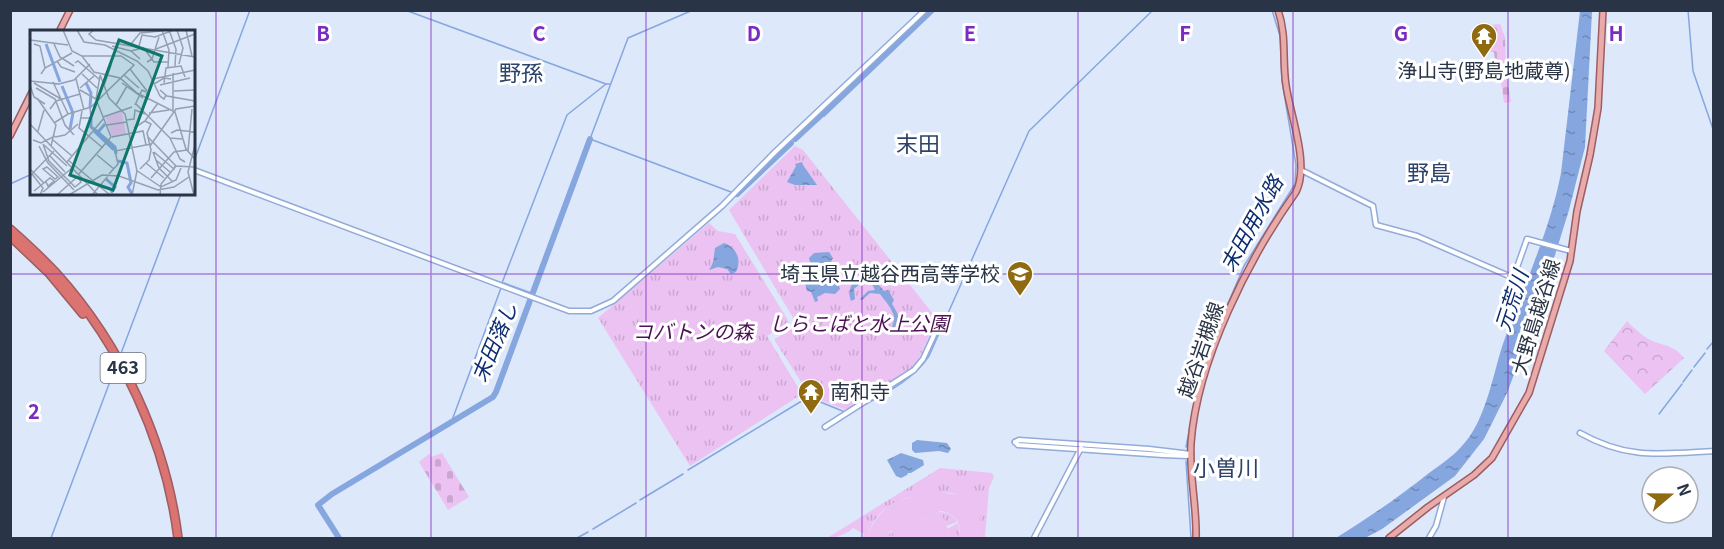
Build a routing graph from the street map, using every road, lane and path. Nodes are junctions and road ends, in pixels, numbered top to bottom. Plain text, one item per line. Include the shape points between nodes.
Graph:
1 (70, 10) edge
2 (925, 10) edge
3 (1278, 10) edge
4 (1603, 10) edge
5 (60, 30) edge
6 (30, 101) edge
7 (10, 136) edge
8 (195, 170) edge
9 (1301, 170) junction
10 (10, 229) edge
11 (10, 236) edge
12 (1571, 251) junction
13 (941, 320) dead end
14 (825, 427) dead end
15 (1580, 433) dead end
16 (1081, 447) junction
17 (1713, 451) edge
18 (1191, 454) junction
19 (1447, 493) junction
20 (176, 538) edge
21 (1034, 538) edge
22 (1196, 538) edge
23 (1389, 538) edge
24 (1429, 538) edge

1 - 5 main road
2 - 8 street via 722,206 613,301 598,309 578,313 530,297
3 - 9 main road, 越谷岩槻線
4 - 12 main road, 大野島越谷線 via 1598,108
6 - 7 main road
9 - 12 street via 1373,206 1376,225 1417,236 1509,276 1515,273 1527,238
9 - 18 main road, 越谷岩槻線 via 1296,192 1257,252 1223,322 1203,384
10 - 20 highway, 463 via 57,274 114,352 154,437 168,483
11 - 20 highway, 463 via 77,306 116,364 140,413 158,464
12 - 19 main road, 大野島越谷線 via 1529,393 1492,458
13 - 14 street via 914,370
15 - 17 street via 1598,443 1633,453
16 - 16 street via 1018,445 1015,442 1019,440
16 - 18 street
16 - 21 street
18 - 22 main road, 越谷岩槻線
19 - 23 main road, 大野島越谷線
19 - 24 street

